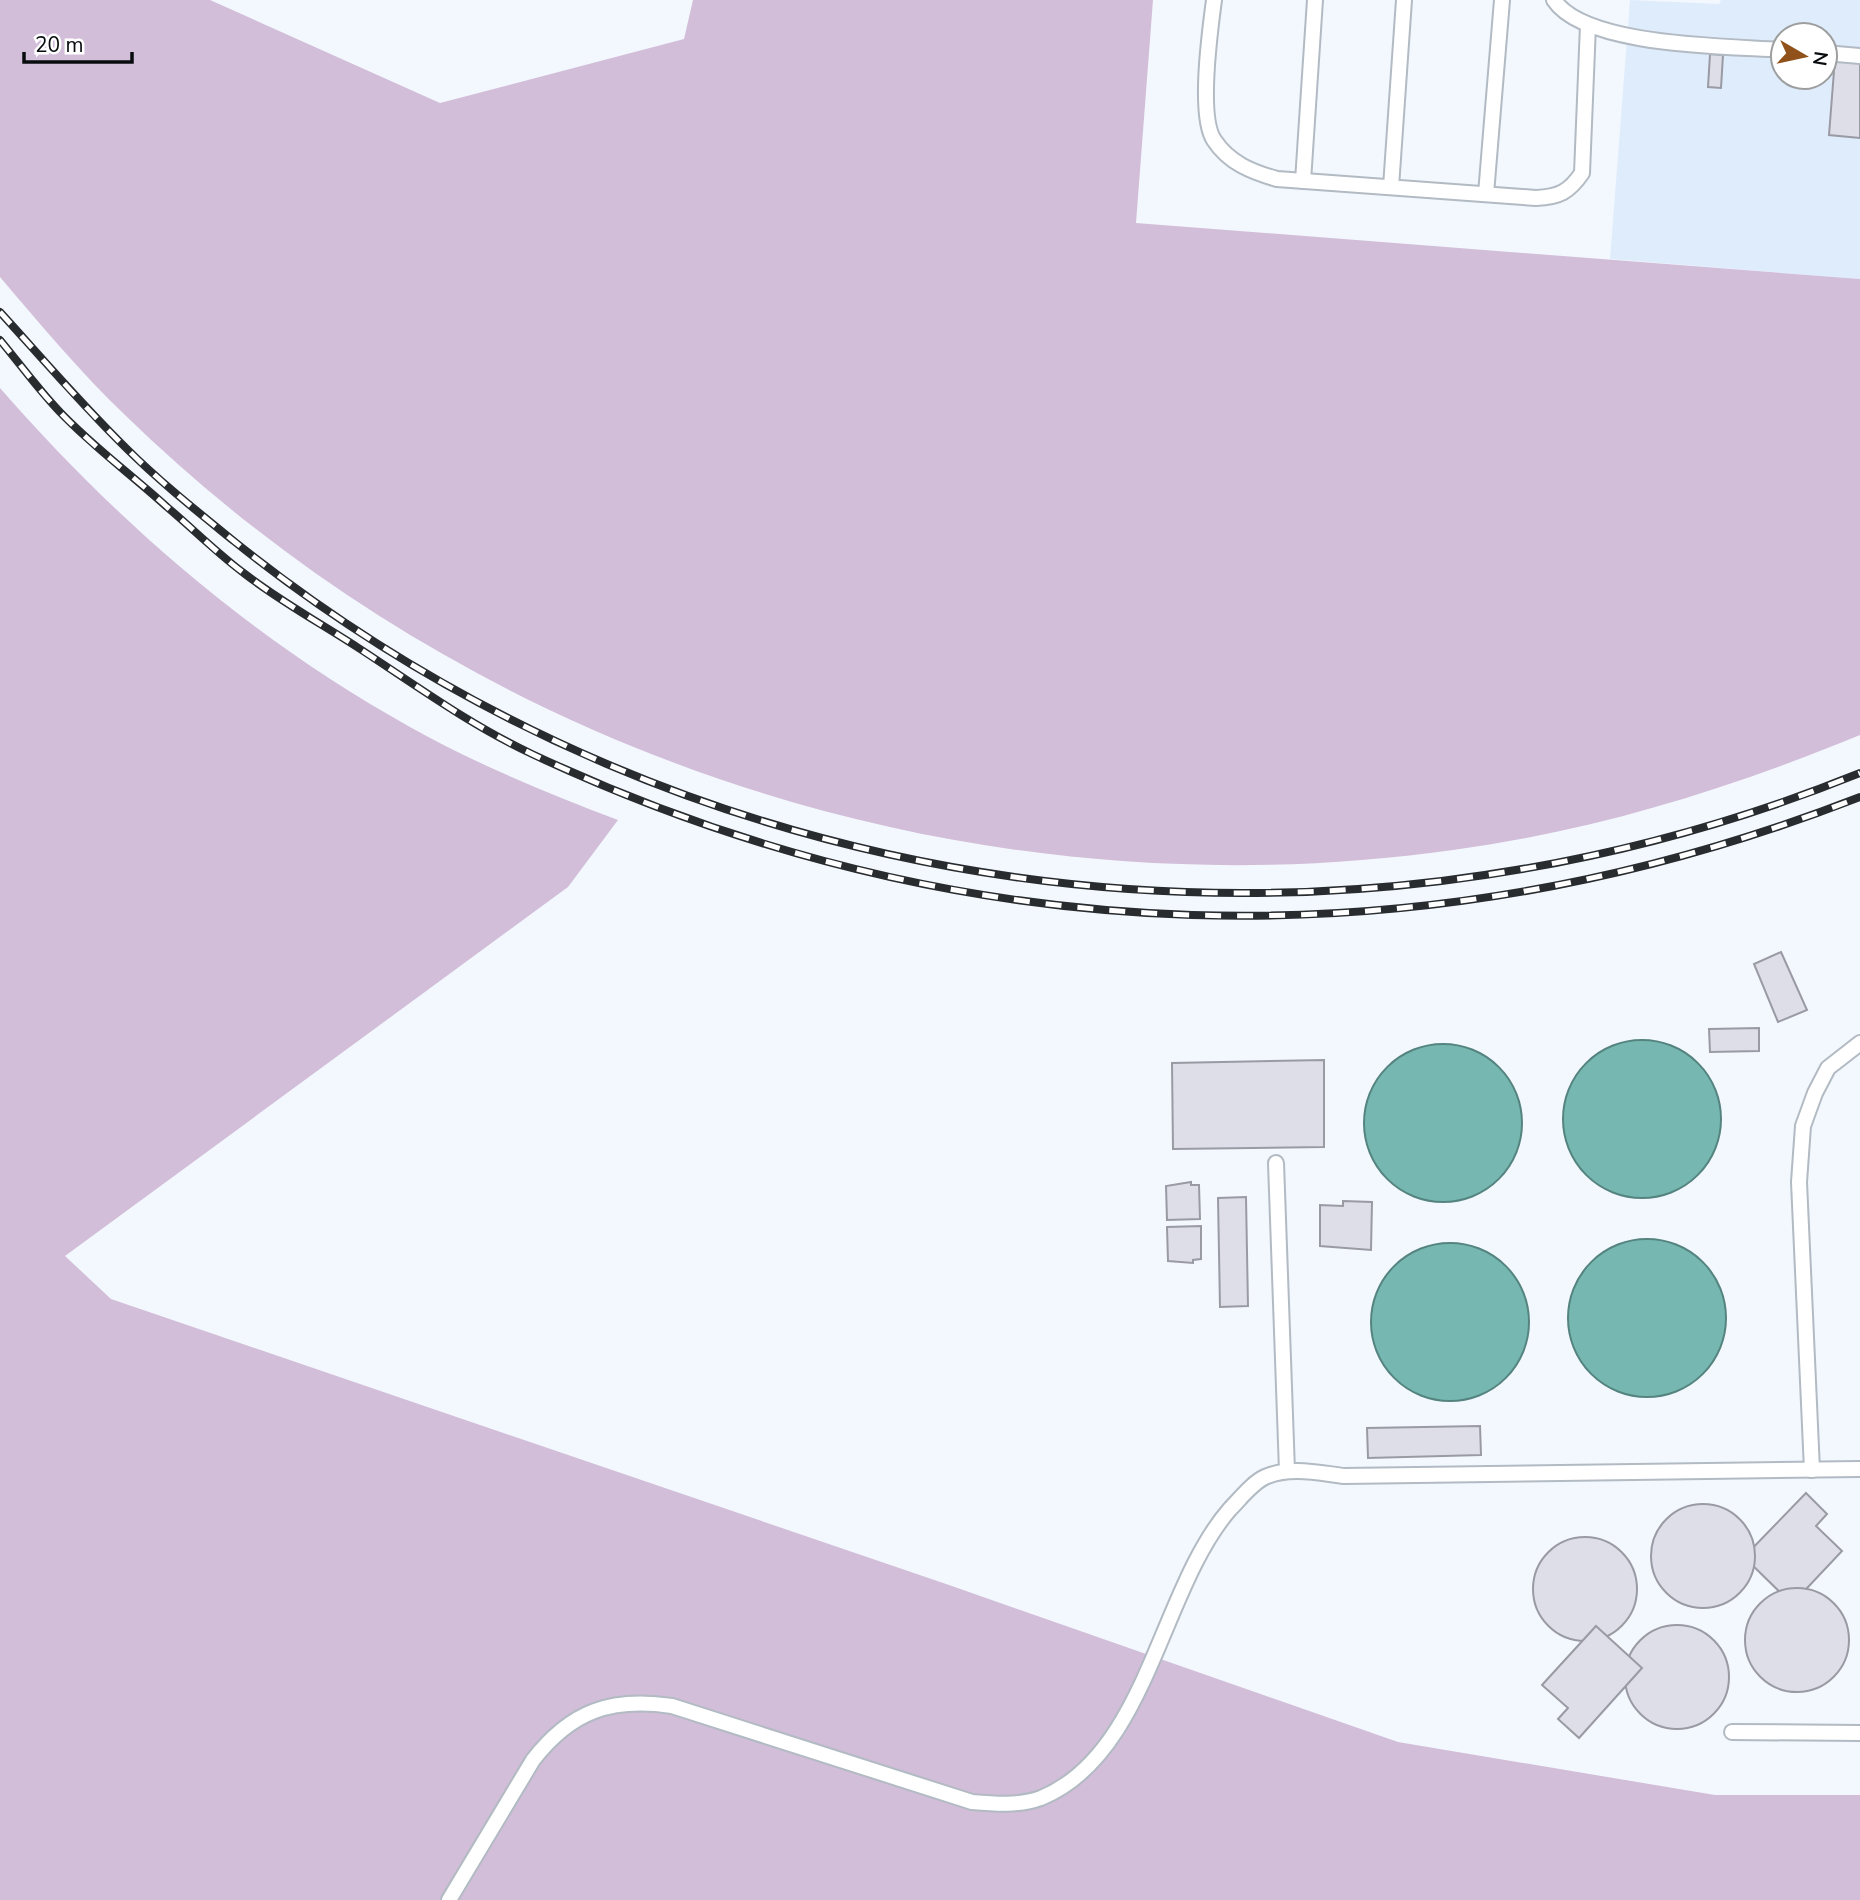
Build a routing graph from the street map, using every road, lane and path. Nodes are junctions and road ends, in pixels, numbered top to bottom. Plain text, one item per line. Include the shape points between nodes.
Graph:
1 (1214, 0) edge
2 (1315, 0) edge
3 (1404, 0) edge
4 (1502, 0) edge
5 (1554, 0) edge
6 (1588, 26) junction
7 (1769, 49) edge
8 (1839, 54) edge
9 (1860, 56) edge
10 (1303, 181) junction
11 (1391, 187) junction
12 (1486, 194) junction
13 (1860, 1043) edge
14 (1276, 1163) dead end
15 (1860, 1469) edge
16 (1812, 1470) junction
17 (1287, 1471) junction
18 (1732, 1732) dead end
19 (1860, 1734) edge
20 (449, 1900) edge

1 - 10 lane via 1205,102 1212,138 1250,171
2 - 10 lane
3 - 11 lane
4 - 12 lane
5 - 6 lane via 1562,11
6 - 7 lane via 1642,39
6 - 12 lane via 1582,173 1571,189 1556,197
8 - 9 lane
10 - 11 lane
11 - 12 lane
13 - 16 lane via 1828,1068 1803,1126 1799,1182
14 - 17 lane
15 - 16 lane
16 - 17 lane via 1344,1476
17 - 20 lane via 1264,1478 1220,1521 1200,1552 1134,1703 1073,1778 1041,1797 1002,1805 972,1802 672,1706 615,1704 593,1710 549,1740
18 - 19 lane

